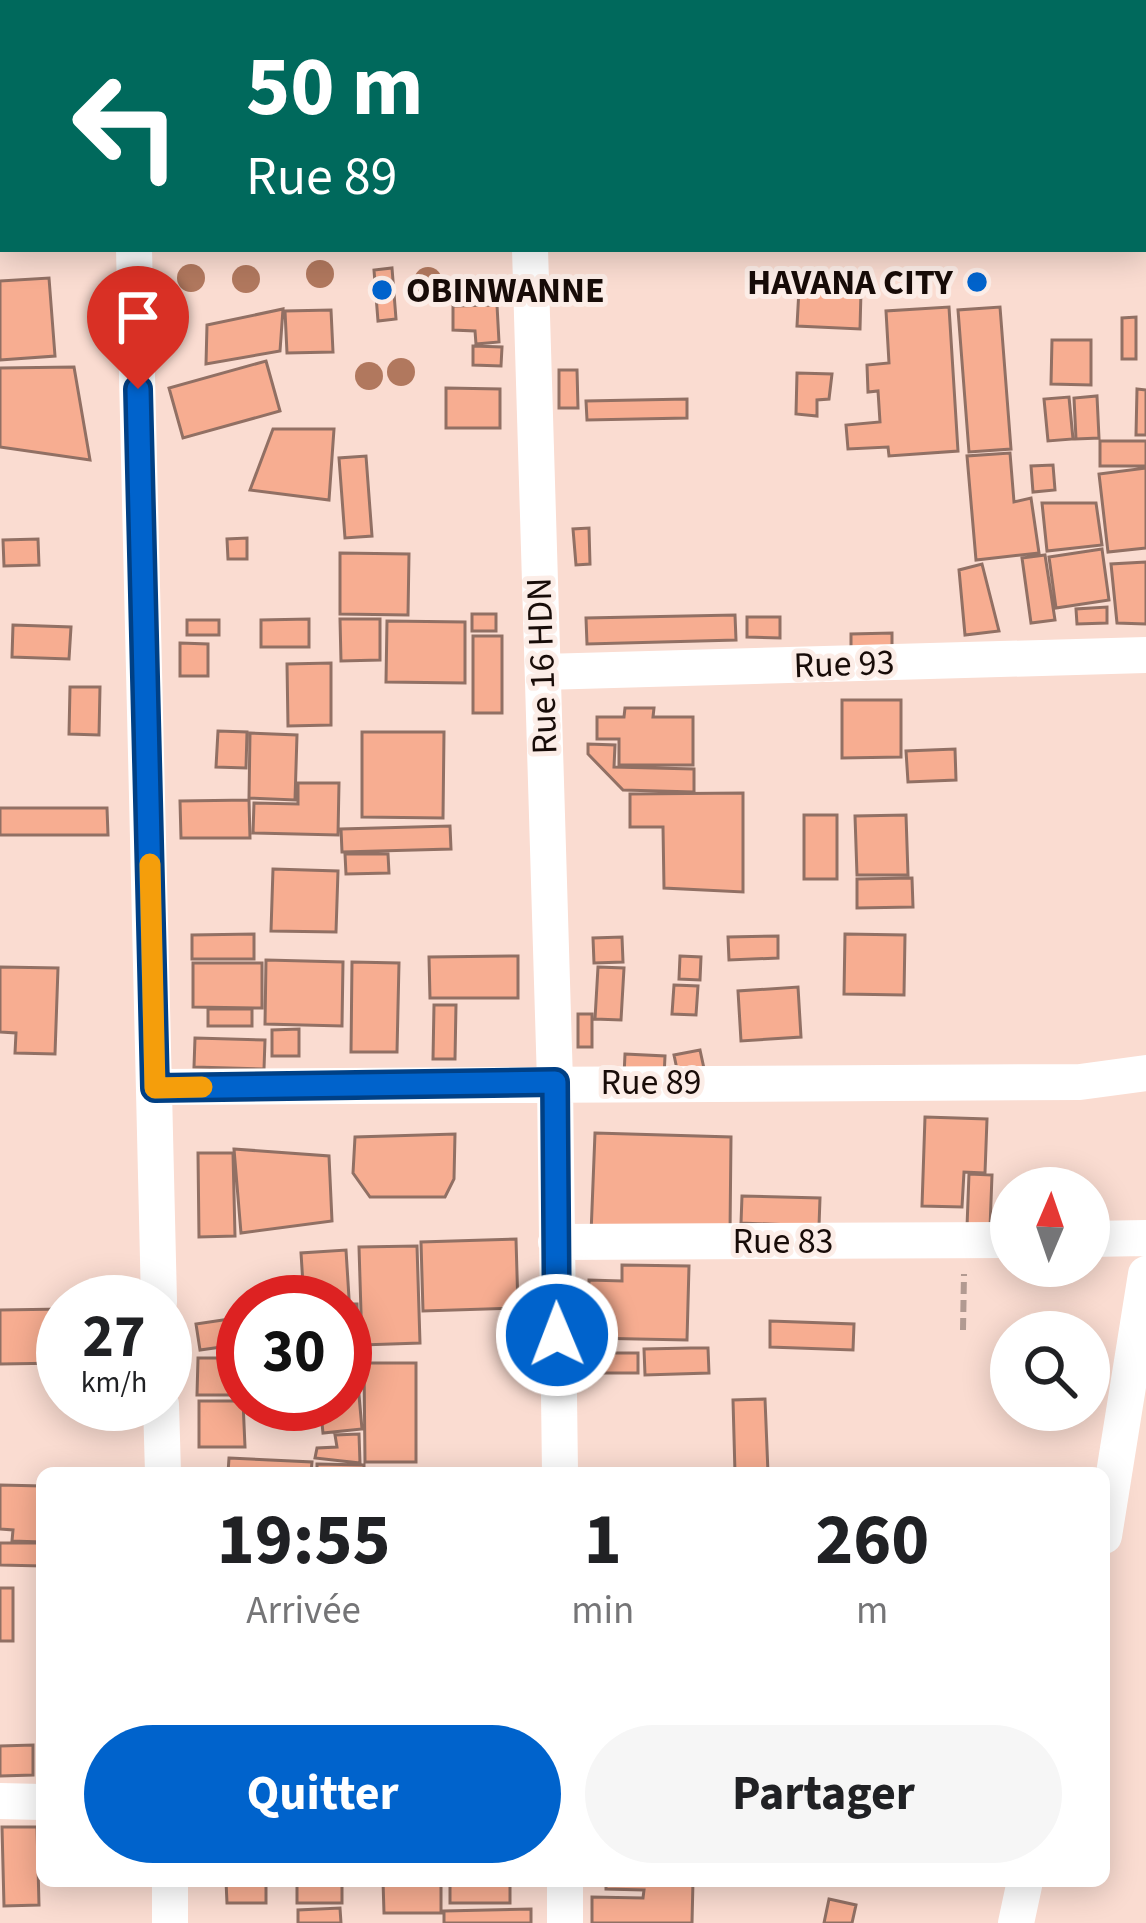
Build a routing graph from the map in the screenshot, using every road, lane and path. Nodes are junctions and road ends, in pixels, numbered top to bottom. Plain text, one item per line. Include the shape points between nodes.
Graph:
1 (134, 252) edge
2 (530, 252) edge
3 (1146, 655) edge
4 (543, 672) junction
5 (1146, 1073) edge
6 (555, 1082) junction
7 (155, 1088) junction
8 (1146, 1238) edge
9 (1110, 1239) edge
10 (990, 1240) edge
11 (964, 1241) junction
12 (556, 1242) junction
13 (1146, 1274) edge
14 (158, 1275) edge
15 (963, 1330) dead end
16 (162, 1431) edge
17 (163, 1467) edge
18 (560, 1467) edge
19 (1120, 1518) edge
20 (0, 1801) edge
21 (36, 1802) edge
22 (170, 1887) edge
23 (565, 1887) edge
24 (1023, 1887) edge
25 (170, 1923) edge
26 (565, 1923) edge
27 (1016, 1923) edge

1 - 7 street
2 - 4 street, Rue 16 HDN
3 - 4 street, Rue 93
4 - 6 street, Rue 16 HDN
5 - 6 street, Rue 89 via 1080,1082
6 - 7 street, Rue 89
6 - 12 street, Rue 16 HDN
7 - 14 street
8 - 9 street
10 - 11 street, Rue 83
11 - 12 street, Rue 83
11 - 15 path
12 - 18 street, Rue 16 HDN
13 - 19 street
16 - 17 street
20 - 21 street
22 - 25 street
23 - 26 street
24 - 27 street

